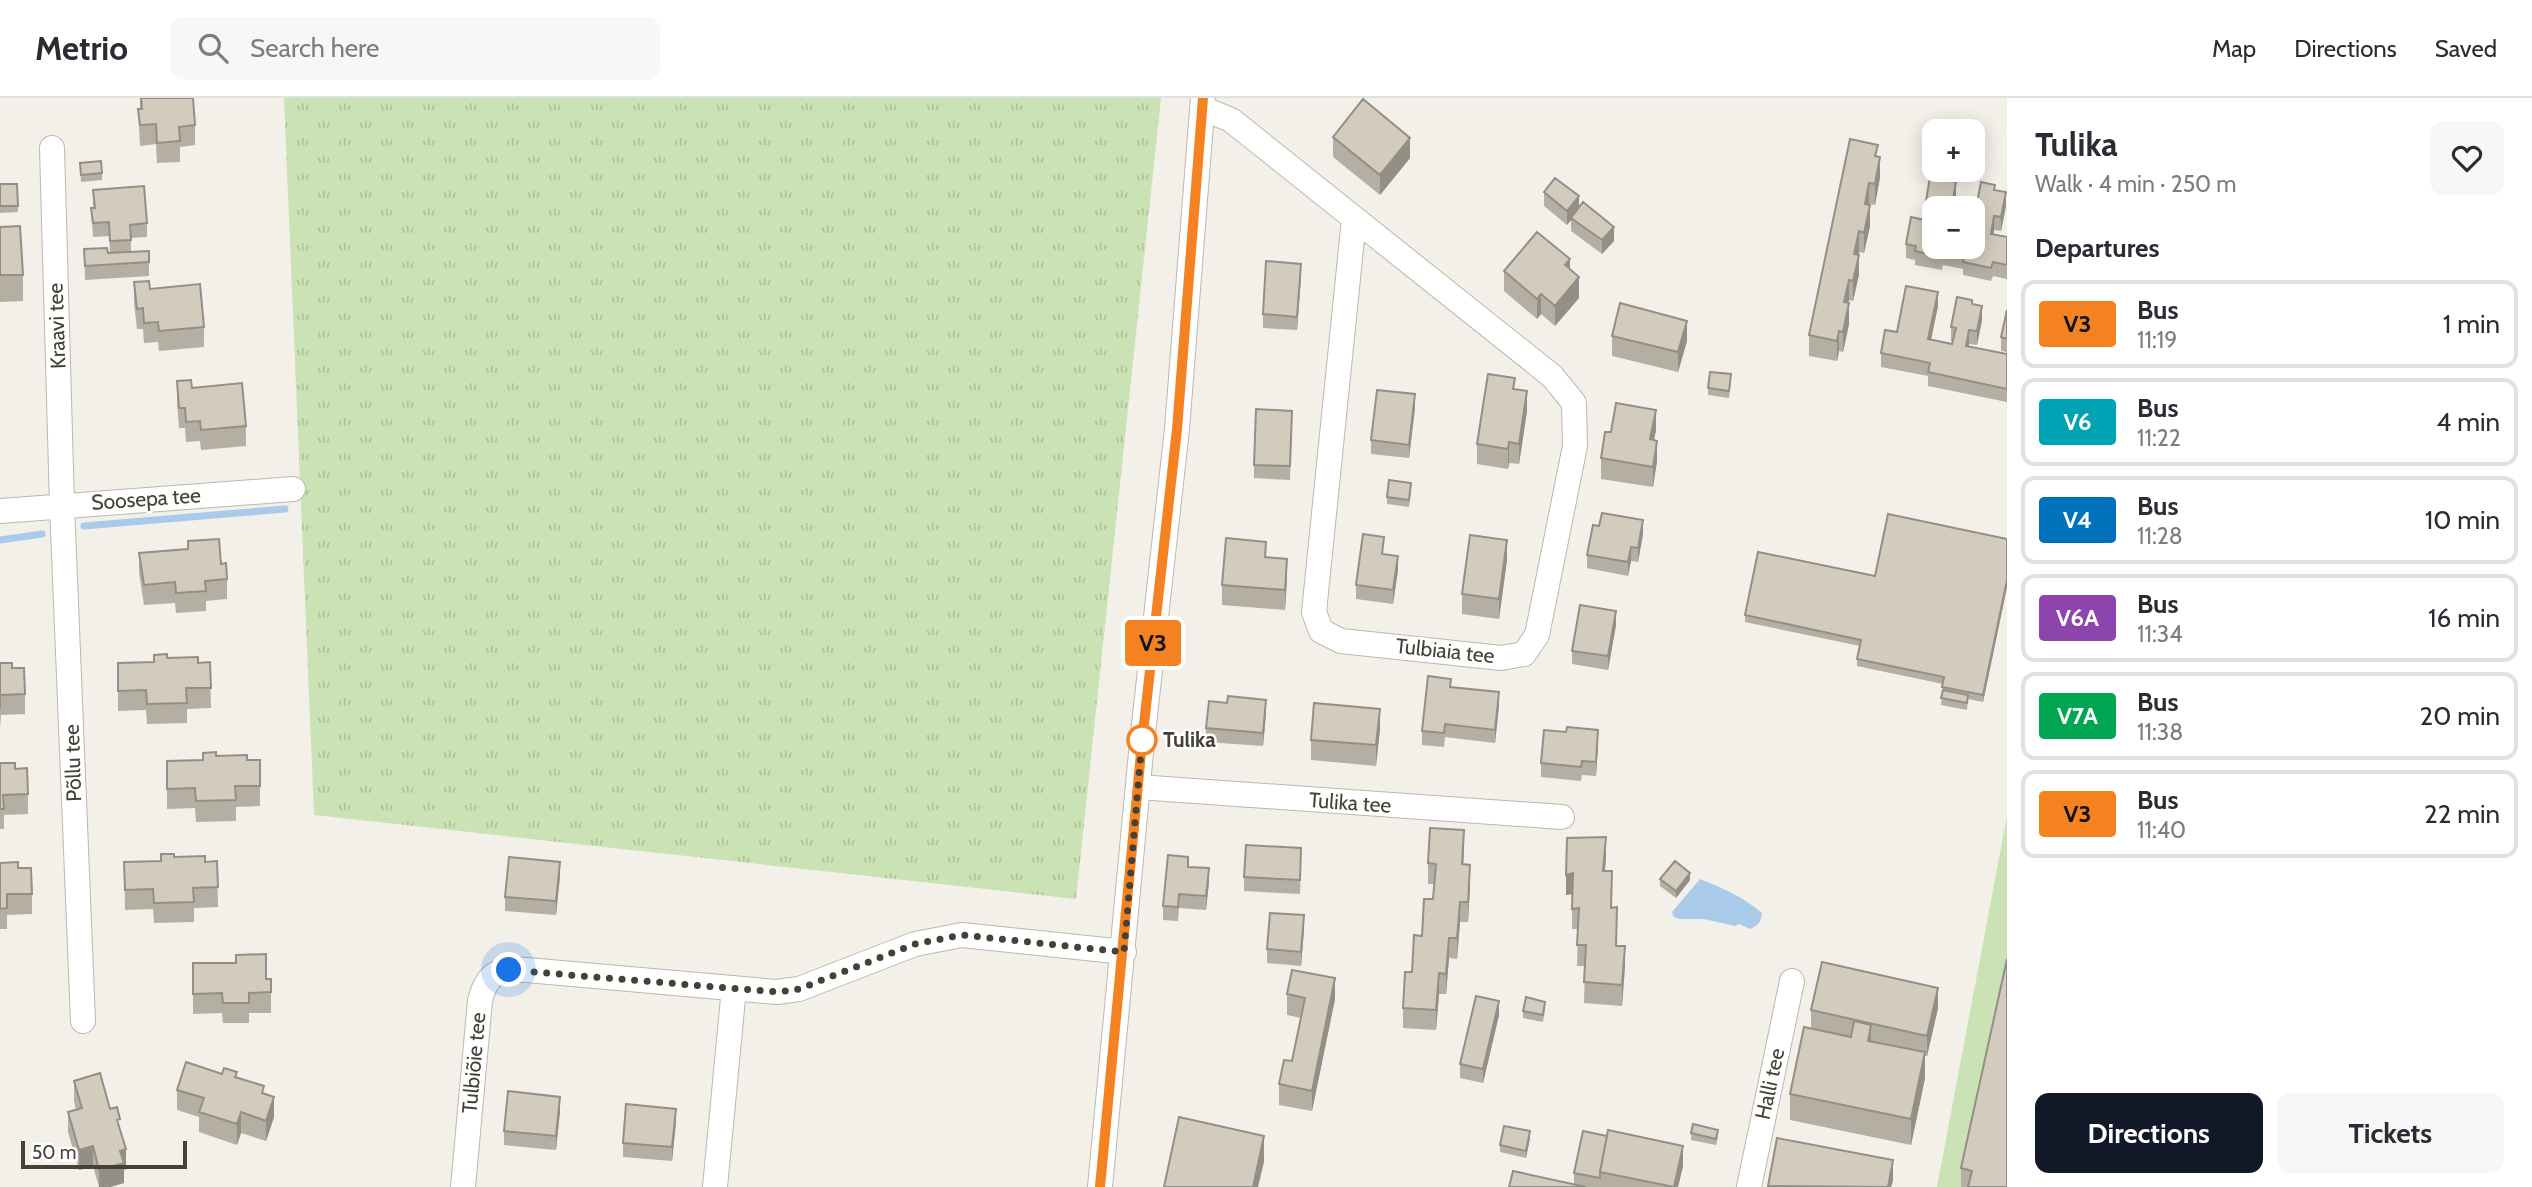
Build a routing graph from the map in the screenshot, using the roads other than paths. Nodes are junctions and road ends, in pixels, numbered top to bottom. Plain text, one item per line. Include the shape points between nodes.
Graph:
1 (1203, 103) edge
2 (52, 148) dead end
3 (1354, 219) junction
4 (293, 489) dead end
5 (62, 505) junction
6 (0, 511) edge
7 (1138, 787) junction
8 (1562, 817) dead end
9 (1124, 952) junction
10 (1792, 981) dead end
11 (734, 988) junction
12 (83, 1021) dead end
13 (463, 1187) edge
14 (715, 1187) edge
15 (1100, 1187) edge
16 (1749, 1187) edge

1 - 3 street, Tulbiaia tee via 1231,120
1 - 7 street via 1177,429
2 - 5 street, Kraavi tee
3 - 3 street, Tulbiaia tee via 1552,376 1574,403 1575,446 1538,635 1524,654 1501,658 1341,641 1321,631 1314,612
4 - 5 street, Soosepa tee
5 - 6 street, Soosepa tee
5 - 12 street, Põllu tee
7 - 8 street, Tulika tee
7 - 9 street
9 - 11 street, Tulbiõie tee via 962,935 915,944 799,989
9 - 15 street
10 - 16 street, Halli tee
11 - 13 street, Tulbiõie tee via 527,970 495,974 485,983 480,1001
11 - 14 street

